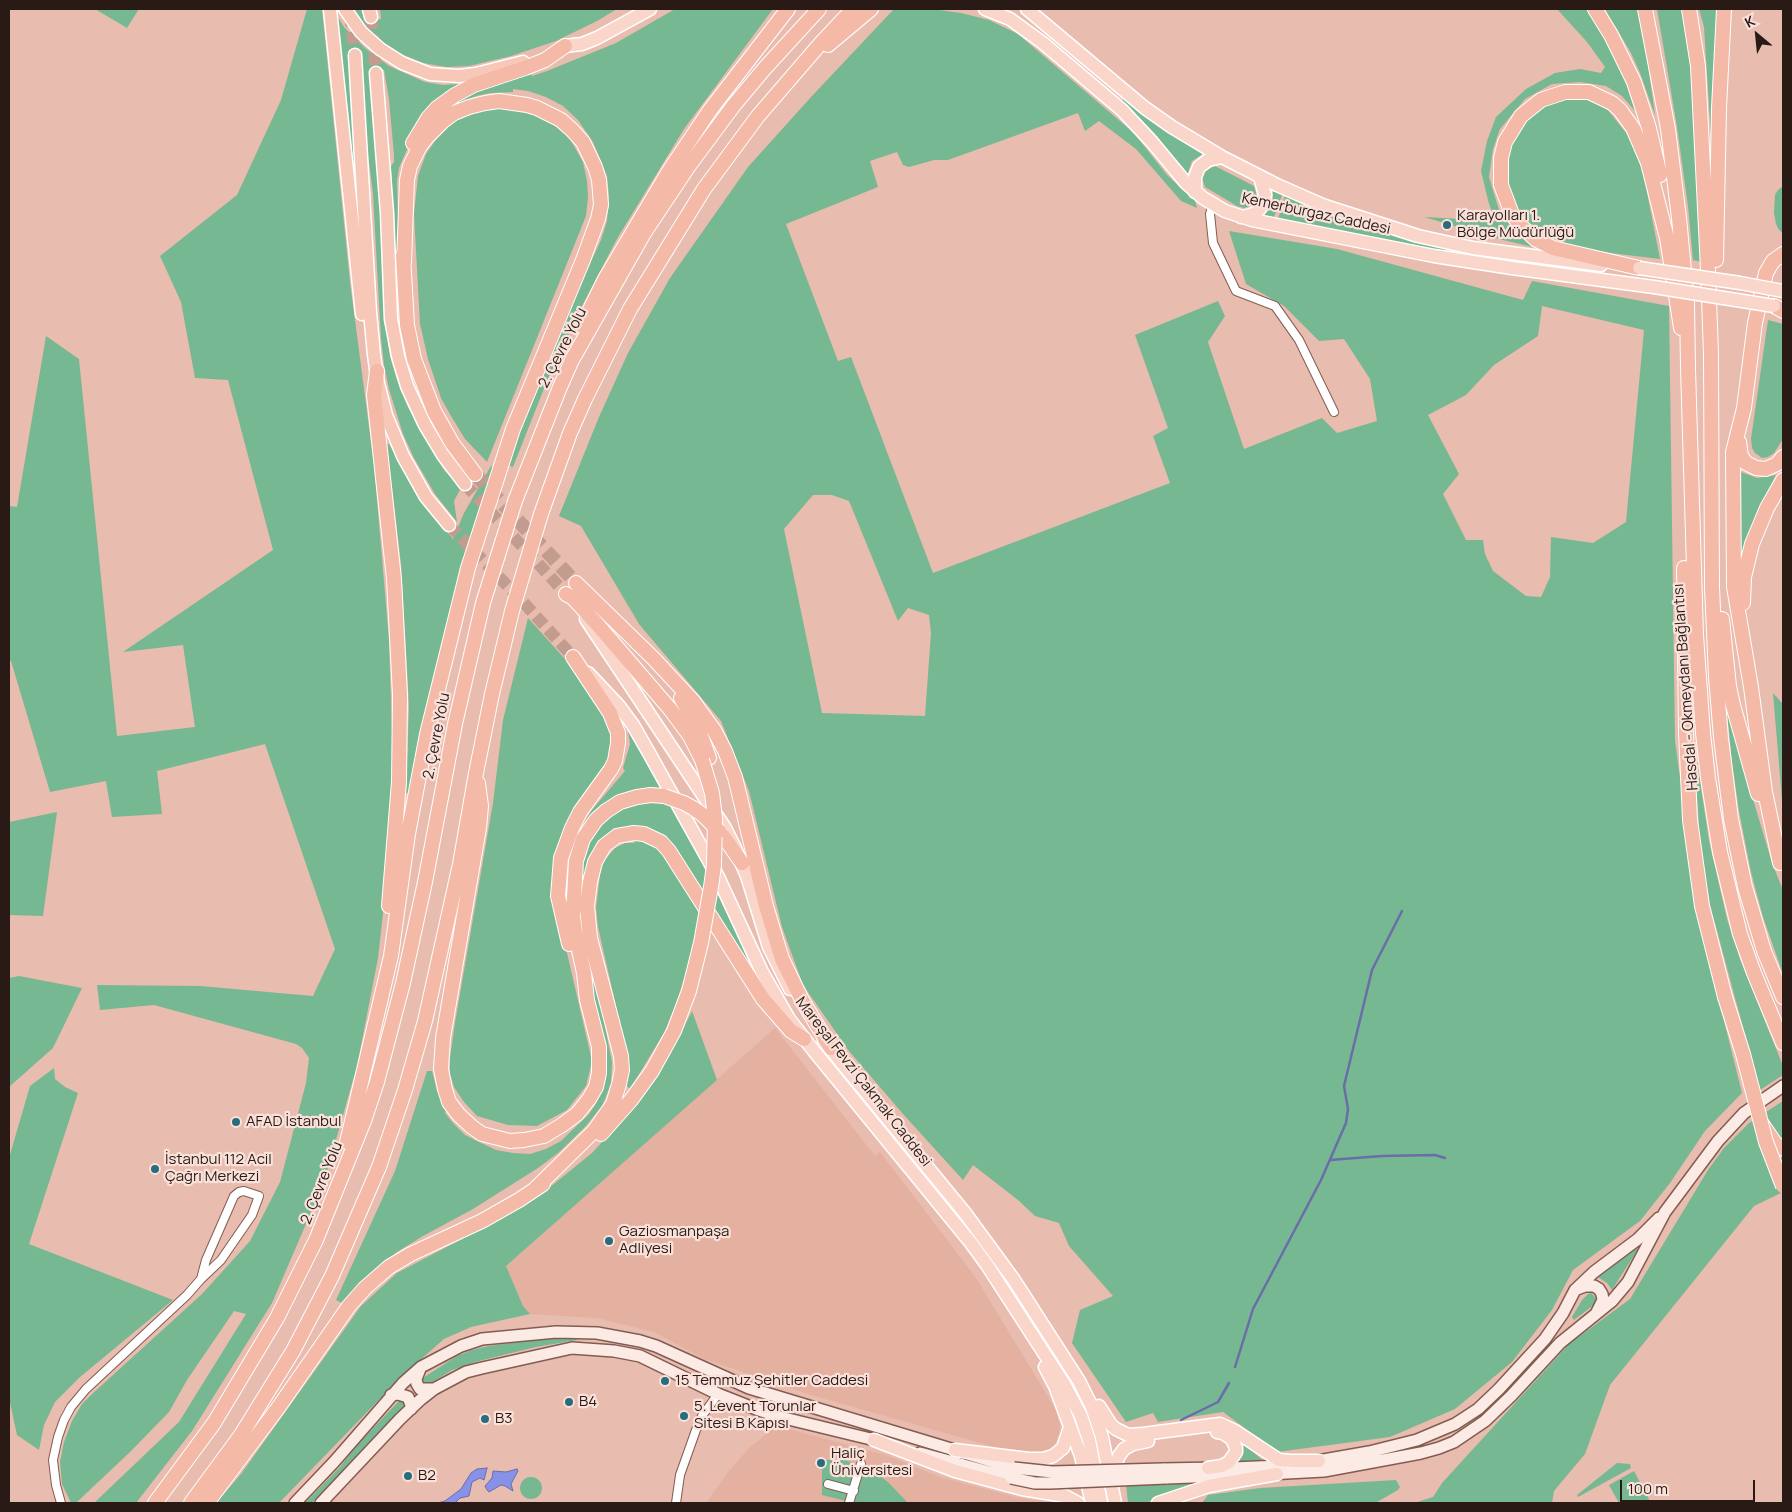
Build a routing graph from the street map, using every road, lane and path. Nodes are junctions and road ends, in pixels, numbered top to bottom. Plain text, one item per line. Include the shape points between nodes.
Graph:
1 (330, 9) edge
2 (345, 9) edge
3 (633, 9) edge
4 (650, 9) edge
5 (788, 9) edge
6 (819, 9) edge
7 (853, 9) edge
8 (871, 9) edge
9 (985, 9) edge
10 (1027, 9) edge
11 (1595, 9) edge
12 (1645, 9) edge
13 (1689, 9) edge
14 (1724, 9) edge
15 (565, 46) junction
16 (355, 55) tunnel mouth
17 (798, 70) junction
18 (376, 73) tunnel mouth
19 (1222, 157) junction
20 (1260, 177) junction
21 (1196, 192) junction
22 (1213, 204) junction
23 (1241, 217) junction
24 (1667, 238) junction
25 (1783, 254) edge
26 (404, 263) junction
27 (1639, 268) junction
28 (1783, 291) edge
29 (1780, 309) edge
30 (1710, 320) junction
31 (1687, 348) junction
32 (572, 360) junction
33 (377, 371) junction
34 (1334, 412) dead end
35 (1738, 433) junction
36 (1783, 457) edge
37 (1692, 469) junction
38 (470, 479) joint
39 (1783, 480) edge
40 (1711, 502) junction
41 (449, 524) tunnel mouth
42 (576, 583) tunnel mouth
43 (566, 594) joint
44 (626, 633) junction
45 (1745, 651) junction
46 (572, 657) joint
47 (706, 761) junction
48 (476, 773) junction
49 (742, 863) junction
50 (1782, 866) edge
51 (1782, 994) edge
52 (382, 996) junction
53 (587, 1000) junction
54 (804, 1039) junction
55 (1783, 1043) edge
56 (831, 1048) junction
57 (1783, 1086) edge
58 (1762, 1123) junction
59 (1783, 1149) edge
60 (1783, 1186) edge
61 (536, 1189) junction
62 (334, 1200) junction
63 (1666, 1212) junction
64 (201, 1278) junction
65 (1576, 1290) junction
66 (1592, 1318) junction
67 (1023, 1319) junction
68 (421, 1367) junction
69 (1079, 1380) junction
70 (434, 1389) junction
71 (718, 1394) junction
72 (391, 1395) junction
73 (410, 1409) junction
74 (1470, 1414) junction
75 (1070, 1427) junction
76 (874, 1440) junction
77 (955, 1450) junction
78 (1430, 1450) junction
79 (1319, 1461) junction
80 (861, 1464) dead end
81 (1208, 1468) junction
82 (1012, 1473) junction
83 (1165, 1474) junction
84 (1277, 1474) junction
85 (1110, 1475) junction
86 (828, 1484) dead end
87 (854, 1491) junction
88 (61, 1503) edge
89 (155, 1503) edge
90 (191, 1503) edge
91 (207, 1503) edge
92 (295, 1503) edge
93 (321, 1503) edge
94 (676, 1503) edge
95 (850, 1503) edge
96 (1078, 1503) edge
97 (1092, 1503) edge
98 (1101, 1503) edge
99 (1115, 1503) edge
100 (1158, 1503) edge

1 - 33 highway via 364,331 366,346
2 - 15 highway via 361,32 380,50 430,74 476,74 517,64
3 - 15 main road
4 - 15 main road via 597,38
5 - 32 highway via 686,144 642,213 592,305 574,346
6 - 32 highway, 2. Çevre Yolu via 734,105 688,167 644,233
7 - 17 highway
8 - 17 highway
9 - 21 main road, Kemerburgaz Caddesi via 1027,30 1122,110 1179,177
10 - 19 main road, Kemerburgaz Caddesi via 1146,108
11 - 24 highway via 1621,55 1644,110 1665,204
12 - 31 highway via 1668,129 1676,192 1689,326
13 - 30 highway via 1698,66
14 - 30 highway via 1715,308
15 - 26 highway via 545,60 455,94 428,118 411,147 403,175
16 - 33 highway via 370,312
17 - 48 highway via 758,116 704,188 630,309 585,399 556,472 522,574
18 - 38 highway via 392,328 398,356 424,425 443,455
19 - 20 main road, Kemerburgaz Caddesi
19 - 21 main road via 1208,160 1199,167 1195,177
20 - 23 main road via 1265,195 1262,206 1258,212
20 - 27 main road, Kemerburgaz Caddesi via 1325,206 1418,236 1511,254
21 - 22 main road, Kemerburgaz Caddesi
22 - 23 main road, Kemerburgaz Caddesi
22 - 34 street via 1210,214 1213,243 1236,291 1275,306 1299,340
23 - 29 main road, Kemerburgaz Caddesi, bridge via 1434,256 1654,287
24 - 27 highway via 1643,148 1634,128 1612,103 1589,92 1565,92 1541,100 1520,116 1505,142 1500,173 1505,199 1520,225 1535,239 1553,248
24 - 31 highway via 1680,324
25 - 35 highway via 1773,261 1766,273
26 - 38 highway via 407,325 414,358 430,403
26 - 52 highway via 410,166 420,146 448,117 485,103 528,104 561,120 582,142 599,180 601,205 598,219 513,429 468,568 427,734
27 - 28 main road, Kemerburgaz Caddesi, bridge
30 - 40 highway, Hasdal - Okmeydanı Bağlantısı
31 - 37 highway, Hasdal - Okmeydanı Bağlantısı
32 - 62 highway, 2. Çevre Yolu via 525,474 487,588 455,724 396,1012 369,1105
33 - 41 highway via 396,443 417,483
33 - 52 highway via 374,395 394,579 400,695 399,782
35 - 36 highway via 1741,456 1746,463 1766,469
35 - 45 highway via 1733,452 1734,587
37 - 55 highway, Hasdal - Okmeydanı Bağlantısı via 1696,636 1708,778 1733,909
37 - 58 highway, bridge via 1684,501 1688,801 1692,846 1702,906
39 - 45 highway via 1758,528 1748,558 1743,588
40 - 50 highway via 1720,544 1722,628 1729,686 1767,828
40 - 51 highway, Hasdal - Okmeydanı Bağlantısı via 1716,677 1731,819 1753,916
42 - 44 highway
43 - 47 highway via 597,624 670,709
43 - 49 main road, Mareşal Fevzi Çakmak Caddesi via 684,765 725,828
44 - 47 highway via 678,694 699,730
44 - 56 highway via 693,701 725,751 735,777 782,960
45 - 50 highway via 1765,792
46 - 53 highway via 610,712 618,733 615,761 584,804 572,828 561,858 559,875 562,919
46 - 54 main road, Mareşal Fevzi Çakmak Caddesi via 614,701 637,732 722,885 774,993
47 - 61 highway, bridge via 714,803 714,865 689,991 674,1031 652,1071 604,1131 567,1166
48 - 53 highway via 481,806 479,828 441,1054 445,1089 459,1115 482,1134 524,1140 544,1136 577,1114 596,1087 599,1073 599,1046
48 - 90 highway via 426,1021 378,1167 313,1314 255,1414
49 - 53 highway, bridge via 714,826 684,803 664,796 644,796 620,802 606,811 583,839 575,867 574,932
49 - 56 main road, Mareşal Fevzi Çakmak Caddesi via 769,947 812,1025
52 - 62 highway
54 - 61 highway via 791,1031 763,1000 661,842 644,834 617,836 604,846 595,862 587,906 590,938 621,1056 619,1084 613,1104 594,1131
54 - 67 main road, Mareşal Fevzi Çakmak Caddesi via 966,1236
56 - 69 main road, Mareşal Fevzi Çakmak Caddesi via 976,1227
57 - 63 main road via 1731,1126
58 - 59 highway
58 - 60 highway, bridge
61 - 91 highway via 482,1221 404,1258 365,1288
62 - 89 highway, 2. Çevre Yolu via 298,1279 257,1354 214,1423
63 - 65 main road
63 - 66 main road via 1628,1282
64 - 64 street via 234,1196 244,1191 259,1196 239,1236 221,1260
64 - 88 street via 71,1407 58,1437 54,1460
65 - 66 main road via 1594,1286 1602,1294 1603,1300
65 - 74 main road via 1545,1339 1489,1400
66 - 78 main road via 1560,1343 1485,1421 1454,1442
67 - 75 main road via 1055,1386
67 - 98 main road, Mareşal Fevzi Çakmak Caddesi via 1081,1416
68 - 70 main road via 417,1384 420,1389
68 - 72 main road
68 - 77 main road via 461,1346 482,1340 556,1332 623,1337 656,1346 750,1388
69 - 79 main road via 1111,1425 1124,1433 1133,1435 1220,1424 1278,1460
69 - 85 main road, Mareşal Fevzi Çakmak Caddesi via 1098,1422
70 - 71 main road via 459,1375 482,1368 586,1348 640,1356
70 - 73 main road
71 - 76 main road via 780,1417
71 - 94 street via 696,1430 680,1475
72 - 73 main road via 408,1397
72 - 92 main road
73 - 93 main road
74 - 78 main road via 1462,1424 1437,1439
74 - 79 main road via 1417,1440
75 - 77 main road via 1063,1448 1043,1459
75 - 97 main road via 1081,1456
76 - 82 main road
76 - 96 main road via 955,1470 1022,1489 1065,1496
77 - 82 main road
78 - 84 main road via 1357,1466
79 - 81 main road via 1287,1466
80 - 87 street
81 - 83 main road
81 - 85 main road via 1222,1466 1234,1458 1234,1442 1223,1433 1133,1444 1124,1449
82 - 83 main road, bridge
83 - 84 main road
84 - 100 main road via 1209,1486
85 - 99 main road, Mareşal Fevzi Çakmak Caddesi
86 - 87 street
87 - 95 street

